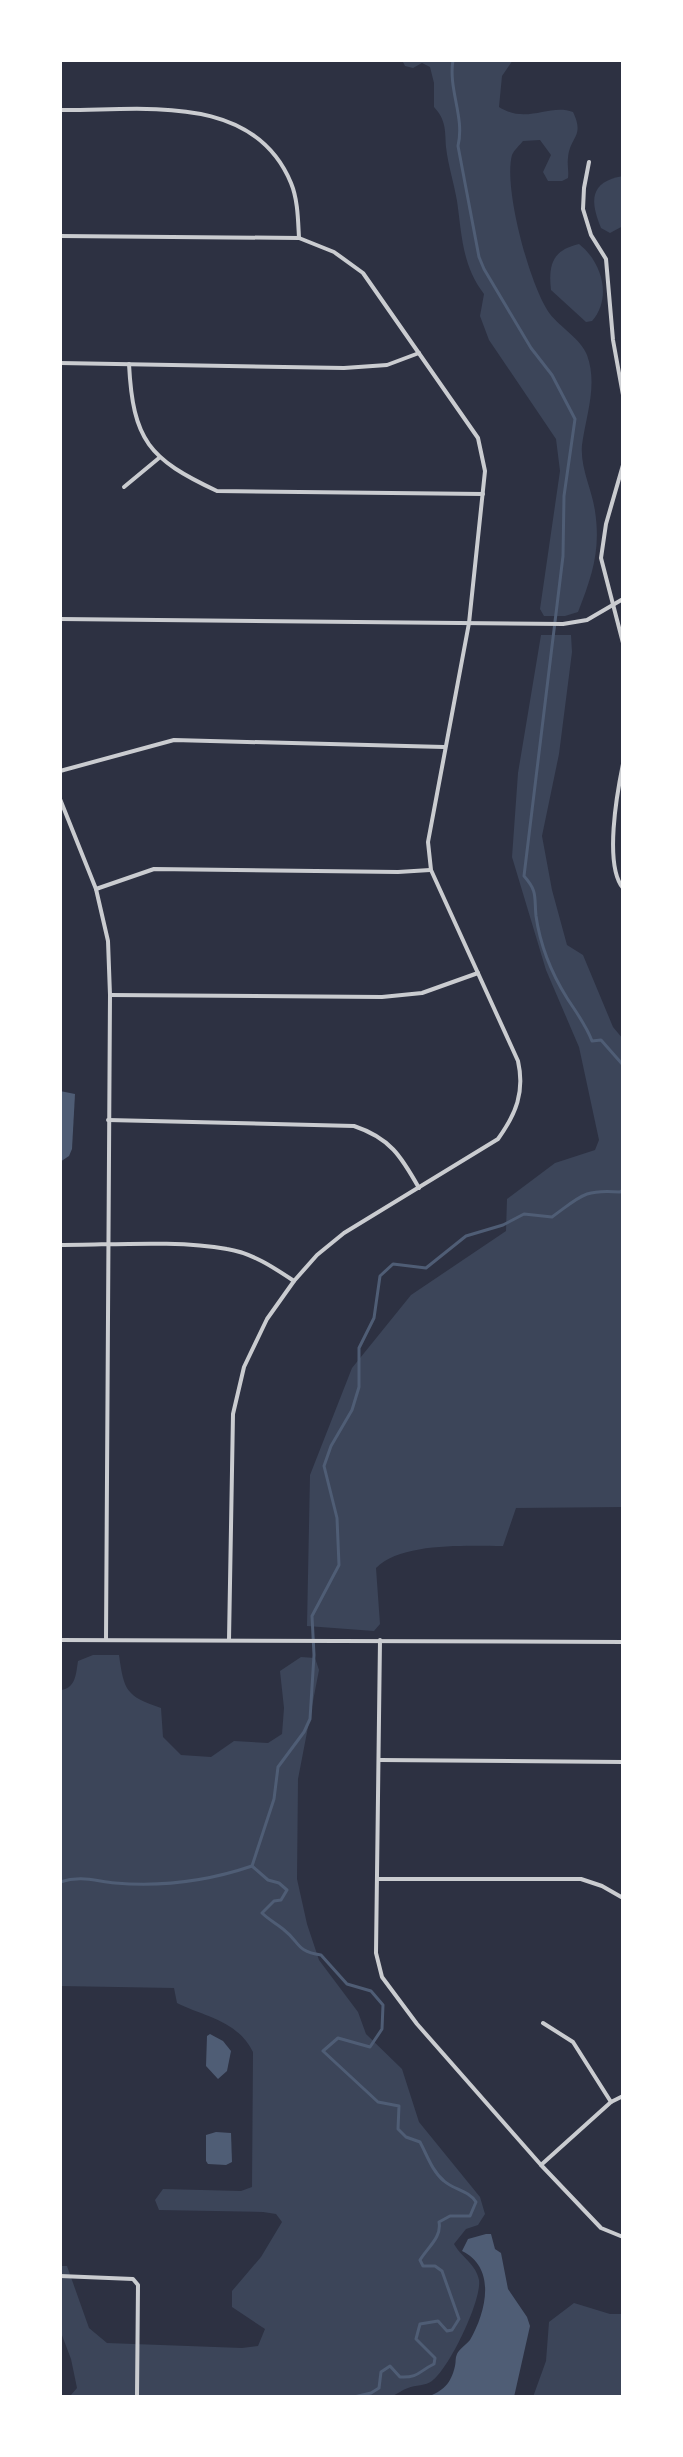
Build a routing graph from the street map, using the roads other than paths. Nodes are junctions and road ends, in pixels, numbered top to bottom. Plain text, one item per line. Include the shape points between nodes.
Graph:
1 (60, 110) edge
2 (589, 162) dead end
3 (60, 236) edge
4 (299, 238) junction
5 (419, 353) junction
6 (60, 363) edge
7 (129, 364) junction
8 (623, 395) edge
9 (159, 458) junction
10 (623, 465) edge
11 (124, 487) dead end
12 (483, 494) junction
13 (623, 599) edge
14 (612, 605) junction
15 (60, 619) edge
16 (469, 623) junction
17 (623, 643) edge
18 (444, 747) junction
19 (623, 764) edge
20 (60, 771) edge
21 (60, 799) edge
22 (431, 870) junction
23 (623, 888) edge
24 (96, 889) junction
25 (478, 973) junction
26 (110, 995) junction
27 (108, 1120) junction
28 (419, 1188) junction
29 (60, 1245) edge
30 (108, 1245) junction
31 (294, 1281) junction
32 (60, 1640) edge
33 (106, 1640) junction
34 (229, 1640) junction
35 (380, 1640) junction
36 (623, 1642) edge
37 (380, 1760) junction
38 (623, 1762) edge
39 (377, 1879) junction
40 (623, 1898) edge
41 (543, 2023) dead end
42 (623, 2096) edge
43 (611, 2102) junction
44 (541, 2165) junction
45 (623, 2237) edge
46 (60, 2276) edge
47 (137, 2397) edge

1 - 4 street via 196,111 231,120 279,158 292,185
2 - 8 street via 583,209 606,259
3 - 4 street
4 - 5 street via 334,252 363,273
5 - 7 street via 387,365 344,368
5 - 12 street via 478,438 485,471
6 - 7 street
7 - 9 street via 141,434
9 - 11 street
9 - 12 street via 217,491
10 - 14 street via 601,558
12 - 16 street
13 - 14 street
14 - 16 street via 587,620 563,624
14 - 17 street
15 - 16 street
16 - 18 street
18 - 20 street via 174,740
18 - 22 street via 428,842
19 - 23 street via 614,853 616,879
21 - 24 street
22 - 24 street via 154,869
22 - 25 street
24 - 26 street via 108,941
25 - 26 street via 422,993 382,997
25 - 28 street via 518,1061 518,1106 498,1139
26 - 27 street
27 - 28 street via 354,1126 375,1133 401,1156
27 - 30 street
28 - 31 street via 344,1233
29 - 30 street
30 - 31 street via 229,1249
30 - 33 street
31 - 34 street via 255,1343 233,1414
32 - 33 street
33 - 34 street
34 - 35 street
35 - 36 street
35 - 37 street
37 - 38 street
37 - 39 street
39 - 40 street via 581,1879
39 - 44 street via 376,1953 382,1977
41 - 43 street via 573,2042
42 - 43 street
43 - 44 street
44 - 45 street via 601,2228
46 - 47 street via 133,2279 138,2285

